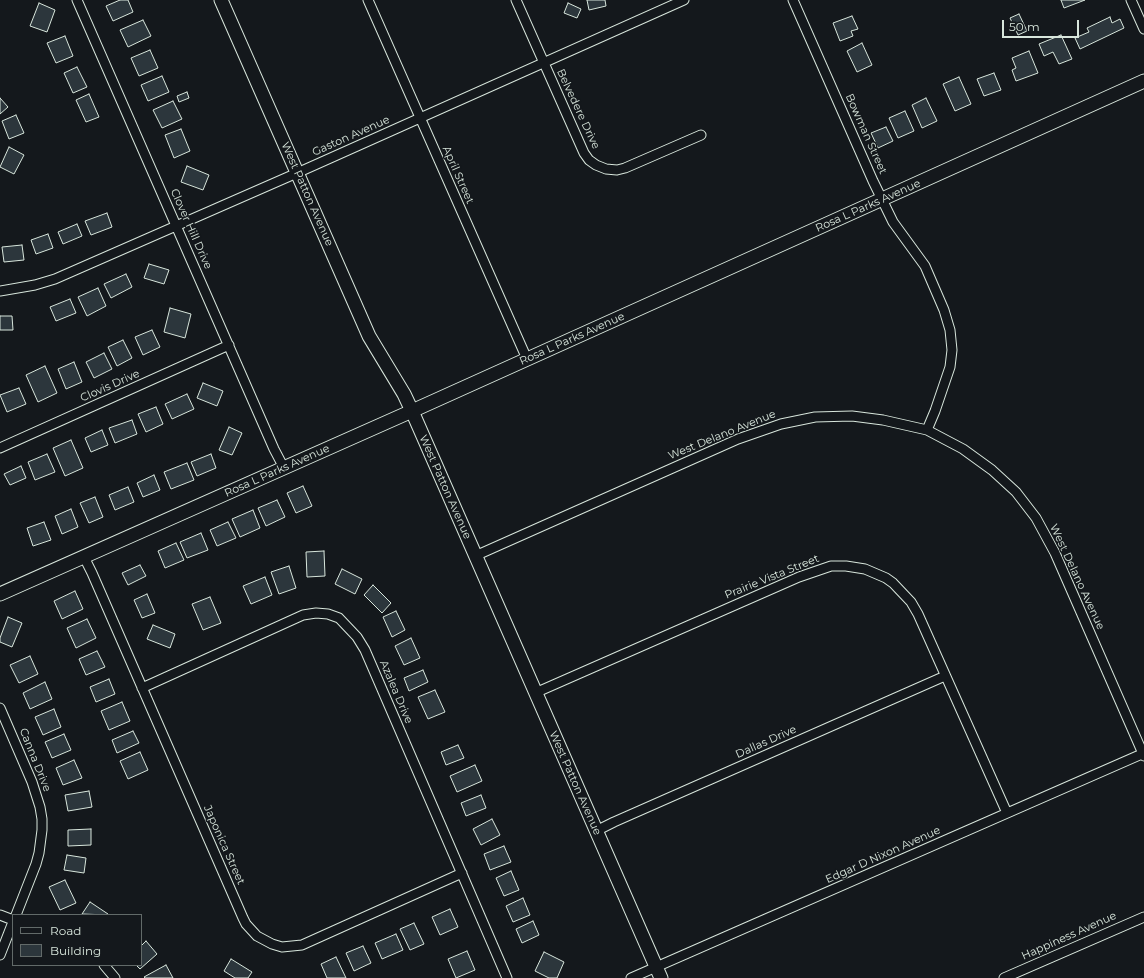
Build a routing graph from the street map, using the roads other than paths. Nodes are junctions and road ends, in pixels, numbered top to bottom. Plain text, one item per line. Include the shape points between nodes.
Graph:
1 (77, 0) edge
2 (221, 0) edge
3 (368, 0) edge
4 (516, 0) edge
5 (684, 0) edge
6 (793, 0) edge
7 (1131, 0) edge
8 (1144, 29) edge
9 (544, 63) junction
10 (1144, 81) edge
11 (420, 119) junction
12 (701, 134) dead end
13 (297, 173) junction
14 (882, 200) junction
15 (176, 226) junction
16 (0, 291) edge
17 (229, 345) junction
18 (527, 359) junction
19 (412, 411) junction
20 (927, 430) junction
21 (0, 448) edge
22 (284, 468) junction
23 (475, 556) junction
24 (84, 557) junction
25 (0, 594) edge
26 (945, 676) junction
27 (142, 688) junction
28 (536, 693) junction
29 (0, 708) edge
30 (1144, 754) edge
31 (1007, 813) junction
32 (596, 831) junction
33 (462, 873) junction
34 (0, 914) edge
35 (16, 914) edge
36 (1144, 917) edge
37 (12, 920) edge
38 (12, 924) edge
39 (0, 955) edge
40 (105, 966) edge
41 (658, 972) edge
42 (115, 978) edge
43 (507, 978) edge
44 (631, 978) edge
45 (1004, 978) edge

1 - 15 street, Clover Hill Drive
2 - 13 street, West Patton Avenue
3 - 11 street, April Street
4 - 9 street, Belvedere Drive
5 - 9 street, Gaston Avenue
6 - 14 street, Bowman Street
7 - 8 street
9 - 11 street, Gaston Avenue
9 - 12 street, Belvedere Drive via 584,153 596,166 617,170 625,168
10 - 14 street, Rosa L Parks Avenue
11 - 13 street, Gaston Avenue
11 - 18 street, April Street
13 - 15 street, Gaston Avenue
13 - 19 street, West Patton Avenue via 369,336
14 - 18 street, Rosa L Parks Avenue
14 - 20 street, Bowman Street via 893,222 925,266 950,330 950,367
15 - 16 street, Gaston Avenue via 55,279
15 - 17 street, Clover Hill Drive
17 - 21 street, Clovis Drive
17 - 22 street, Clover Hill Drive
18 - 19 street, Rosa L Parks Avenue
19 - 22 street, Rosa L Parks Avenue
19 - 23 street, West Patton Avenue
20 - 23 street, West Delano Avenue via 852,416 815,417 781,424 738,439
20 - 30 street, West Delano Avenue via 963,449 992,470 1016,492 1036,518 1055,553
22 - 24 street, Rosa L Parks Avenue
23 - 28 street, West Patton Avenue
24 - 25 street, Rosa L Parks Avenue
24 - 27 street, Japonica Street
26 - 28 street, Prairie Vista Street via 918,614 901,590 886,578 865,569 831,566 799,577
26 - 31 street, Prairie Vista Street
26 - 32 street, Dallas Drive
27 - 33 street, Japonica Street via 243,918 251,931 264,941 282,947 302,945
27 - 33 street, Azalea Drive via 303,615 328,614 339,618 365,650
28 - 32 street, West Patton Avenue
29 - 35 street, Canna Drive via 32,782 42,819 39,853
30 - 31 street, Edgar D Nixon Avenue
31 - 41 street, Edgar D Nixon Avenue
32 - 41 street, West Patton Avenue
33 - 43 street, Azalea Drive
34 - 37 street
36 - 45 street, Happiness Avenue
38 - 39 street
40 - 42 street
41 - 44 street, Edgar D Nixon Avenue

